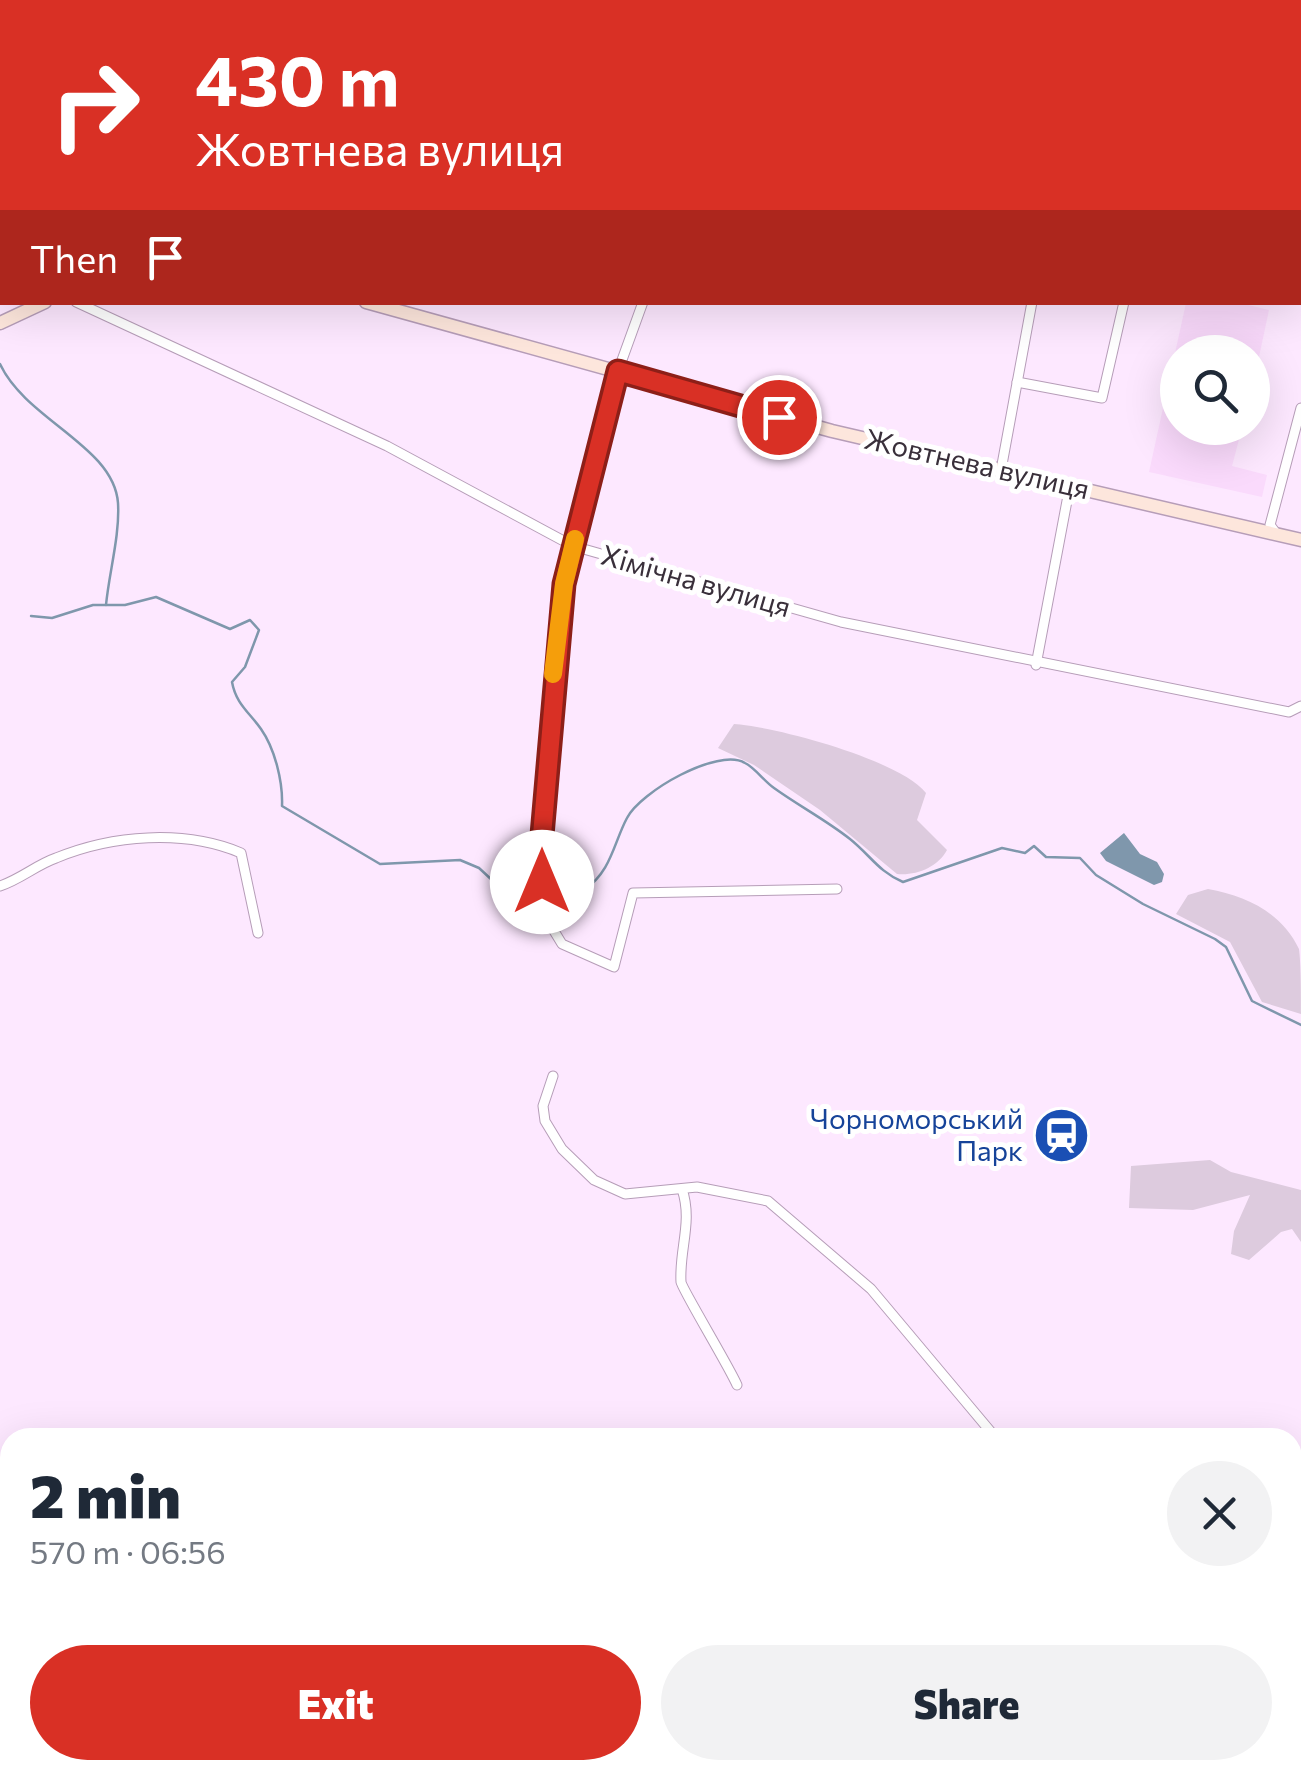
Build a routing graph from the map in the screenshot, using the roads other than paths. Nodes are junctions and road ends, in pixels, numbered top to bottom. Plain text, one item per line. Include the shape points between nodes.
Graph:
1 (39, 305) edge
2 (82, 305) edge
3 (377, 305) edge
4 (642, 305) edge
5 (1031, 305) edge
6 (1123, 305) edge
7 (0, 323) edge
8 (618, 371) junction
9 (1017, 382) junction
10 (1301, 408) edge
11 (1000, 470) junction
12 (1070, 485) junction
13 (1276, 534) junction
14 (1301, 540) edge
15 (573, 546) junction
16 (1036, 665) junction
17 (1301, 706) edge
18 (0, 886) edge
19 (837, 889) dead end
20 (258, 933) dead end
21 (553, 1076) dead end
22 (682, 1189) junction
23 (738, 1386) dead end
24 (988, 1428) edge

1 - 7 main road
2 - 15 street, Хімічна вулиця via 387,446
3 - 8 main road, Жовтнева вулиця
4 - 8 street
5 - 9 street
6 - 9 street via 1102,398
8 - 11 main road, Жовтнева вулиця
8 - 15 street
9 - 11 street
10 - 13 street via 1270,525
11 - 12 main road, Жовтнева вулиця
12 - 13 main road, Жовтнева вулиця
12 - 16 street
13 - 14 main road, Жовтнева вулиця
15 - 16 street, Хімічна вулиця via 841,622
15 - 19 street via 556,638 540,858 548,920 562,944 614,968 633,893
16 - 17 street, Хімічна вулиця via 1274,710
18 - 20 street via 56,858 111,842 188,838 241,854
21 - 22 street via 545,1121 594,1180 626,1194
22 - 23 street via 689,1209 681,1285
22 - 24 street via 715,1188 773,1203 871,1289

